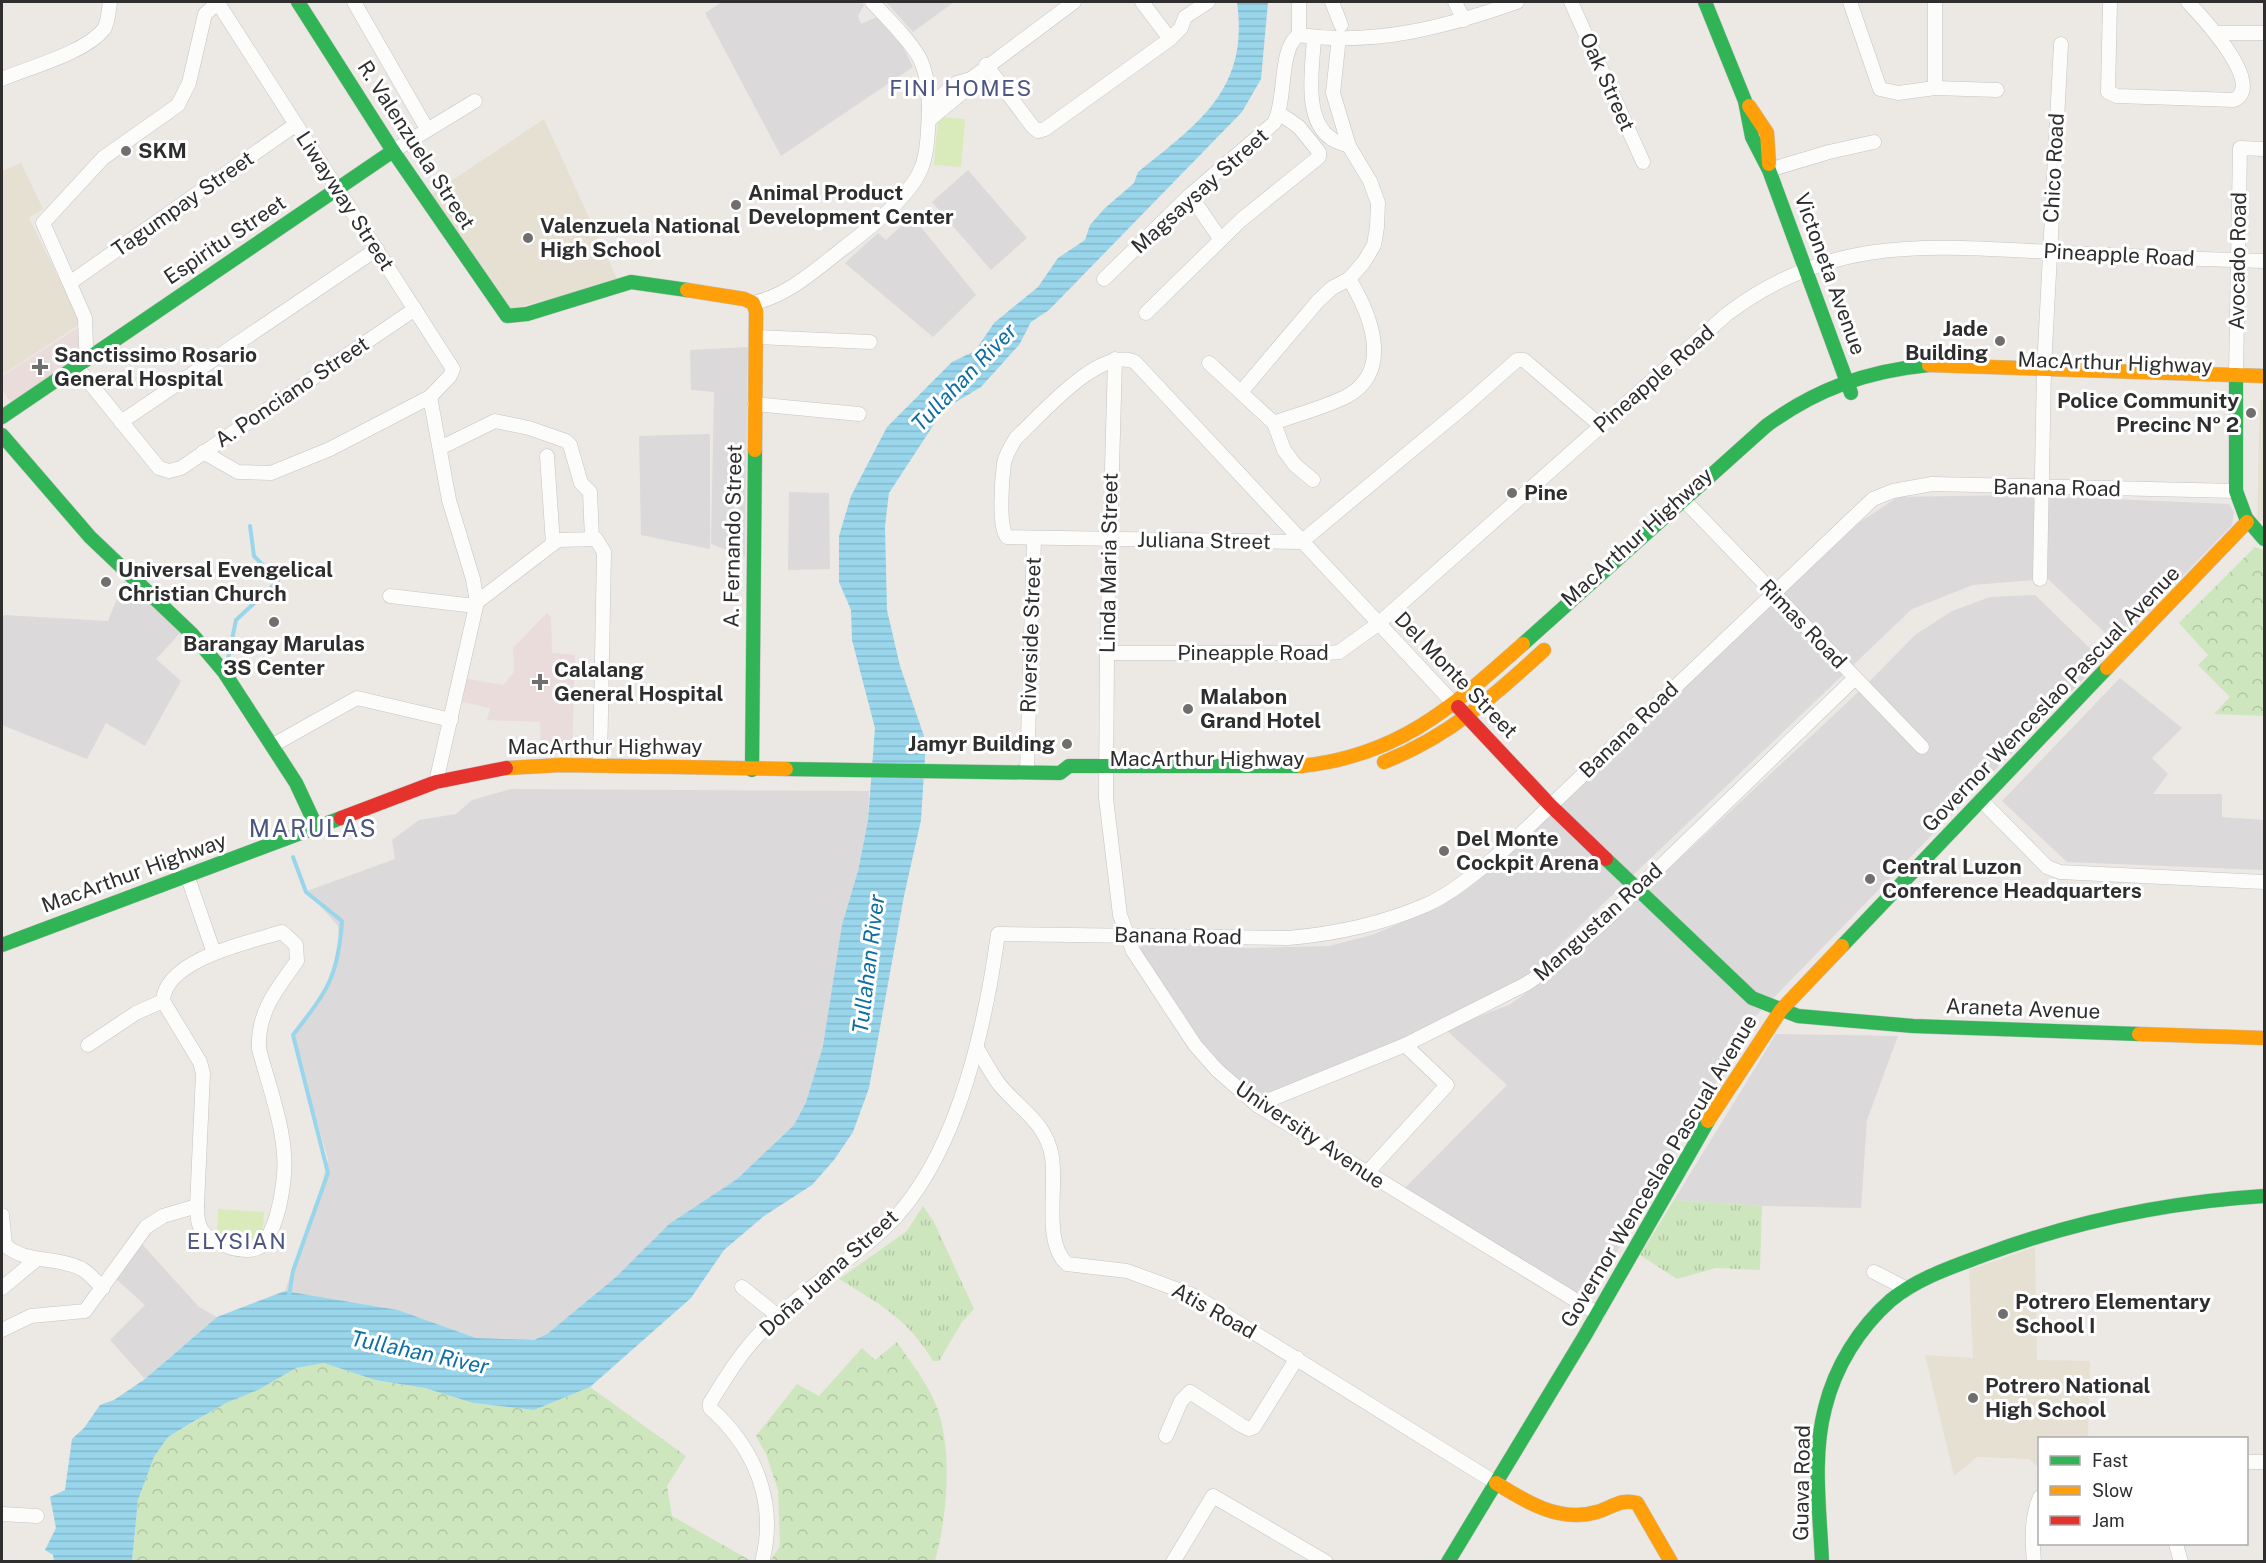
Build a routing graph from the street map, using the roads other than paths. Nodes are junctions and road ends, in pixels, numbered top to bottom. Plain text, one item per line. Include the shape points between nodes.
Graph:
1 (110, 2) edge
2 (219, 2) edge
3 (298, 2) edge
4 (354, 2) edge
5 (872, 2) edge
6 (1074, 2) edge
7 (1143, 2) edge
8 (1208, 2) edge
9 (1299, 2) edge
10 (1332, 2) edge
11 (1455, 2) edge
12 (1517, 2) edge
13 (1570, 2) edge
14 (1705, 2) edge
15 (1850, 2) edge
16 (1935, 2) edge
17 (2110, 2) edge
18 (2188, 2) edge
19 (1464, 20) junction
20 (1340, 31) junction
21 (2216, 33) junction
22 (2265, 33) edge
23 (1299, 35) junction
24 (1314, 37) junction
25 (1170, 39) junction
26 (2061, 44) dead end
27 (986, 65) junction
28 (971, 78) junction
29 (2, 79) edge
30 (1935, 88) junction
31 (1997, 90) dead end
32 (475, 101) dead end
33 (929, 106) junction
34 (1279, 113) junction
35 (929, 120) junction
36 (295, 125) junction
37 (427, 129) junction
38 (1874, 142) dead end
39 (1349, 146) junction
40 (2265, 149) edge
41 (393, 151) junction
42 (1642, 162) dead end
43 (1769, 170) junction
44 (338, 189) junction
45 (1190, 195) junction
46 (1221, 240) junction
47 (377, 249) junction
48 (2050, 252) junction
49 (2238, 260) junction
50 (2265, 261) edge
51 (1807, 270) junction
52 (1104, 279) dead end
53 (1349, 279) junction
54 (71, 282) junction
55 (753, 303) junction
56 (415, 309) junction
57 (1146, 313) dead end
58 (756, 337) junction
59 (870, 342) dead end
60 (90, 356) junction
61 (1115, 359) junction
62 (1209, 363) dead end
63 (76, 366) junction
64 (2044, 375) junction
65 (2265, 376) edge
66 (1846, 379) junction
67 (2236, 382) junction
68 (2265, 389) edge
69 (1241, 392) junction
70 (1851, 393) junction
71 (430, 397) junction
72 (755, 404) junction
73 (859, 414) dead end
74 (2, 417) edge
75 (1807, 417) dead end
76 (121, 422) junction
77 (1274, 423) junction
78 (1600, 426) junction
79 (2, 435) edge
80 (440, 448) junction
81 (203, 452) junction
82 (547, 456) dead end
83 (1313, 480) dead end
84 (2042, 488) junction
85 (2236, 491) junction
86 (1709, 500) dead end
87 (1685, 501) junction
88 (1692, 516) junction
89 (2247, 522) junction
90 (592, 539) junction
91 (2265, 539) edge
92 (1034, 540) junction
93 (1109, 540) junction
94 (1301, 542) junction
95 (553, 544) junction
96 (2040, 579) dead end
97 (1772, 592) junction
98 (390, 596) dead end
99 (476, 604) junction
100 (1378, 624) junction
101 (1554, 640) dead end
102 (1107, 653) junction
103 (1855, 678) junction
104 (1455, 705) junction
105 (1468, 719) junction
106 (451, 720) junction
107 (273, 745) junction
108 (1922, 747) dead end
109 (600, 765) junction
110 (1106, 767) junction
111 (1367, 768) dead end
112 (752, 770) junction
113 (1027, 772) junction
114 (1088, 781) dead end
115 (1113, 781) junction
116 (436, 782) junction
117 (1983, 802) junction
118 (1550, 804) junction
119 (317, 828) junction
120 (187, 875) junction
121 (2265, 882) edge
122 (1637, 889) junction
123 (998, 934) joint
124 (1126, 935) junction
125 (2, 945) edge
126 (214, 953) junction
127 (163, 1001) junction
128 (1781, 1010) junction
129 (2265, 1038) edge
130 (88, 1045) dead end
131 (1405, 1045) junction
132 (977, 1048) junction
133 (1257, 1105) junction
134 (1366, 1174) junction
135 (2265, 1196) edge
136 (196, 1206) junction
137 (2, 1215) edge
138 (3, 1234) edge
139 (37, 1259) junction
140 (1874, 1272) dead end
141 (742, 1287) dead end
142 (2, 1288) edge
143 (103, 1288) junction
144 (1906, 1289) junction
145 (1598, 1314) junction
146 (778, 1316) junction
147 (2, 1330) edge
148 (1297, 1358) junction
149 (1166, 1436) dead end
150 (2248, 1462) edge
151 (2265, 1462) edge
152 (1496, 1483) junction
153 (2038, 1501) edge
154 (2, 1514) edge
155 (36, 1516) dead end
156 (2176, 1545) edge
157 (762, 1562) edge
158 (1173, 1562) edge
159 (1326, 1562) edge
160 (1448, 1562) edge
161 (1671, 1562) edge
162 (1822, 1562) edge
163 (2034, 1562) edge
164 (2181, 1562) edge

1 - 29 street via 105,27 92,40
2 - 36 street, Liwayway Street
2 - 54 street via 205,14 189,83 178,105 103,158 43,224
3 - 41 main road, R. Valenzuela Street
4 - 37 street
5 - 33 street via 918,56
6 - 27 street
7 - 25 street
8 - 25 street via 1185,17
9 - 23 street
10 - 20 street
11 - 19 street
12 - 19 street
13 - 42 street, Oak Street
14 - 43 main road, Victoneta Avenue via 1745,101 1758,154
15 - 30 street via 1880,89 1898,93
16 - 30 street
17 - 21 street via 2106,87 2112,95 2234,100 2240,97 2247,87 2245,74
18 - 21 street
19 - 20 street via 1389,37
20 - 24 street
20 - 39 street via 1333,93
21 - 22 street
23 - 24 street
23 - 34 street, Magsaysay Street via 1288,49
24 - 39 street via 1310,82 1313,107 1330,138
25 - 27 street via 1038,131
26 - 48 street, Chico Road
27 - 28 street
28 - 33 street via 957,83
28 - 35 street via 970,86
30 - 31 street
32 - 37 street, Espiritu Street
33 - 35 street
34 - 45 street, Magsaysay Street via 1270,128
34 - 46 street via 1299,127 1319,157
35 - 55 street via 920,171 892,206 811,273 769,300
36 - 44 street, Liwayway Street
36 - 54 street, Tagumpay Street
37 - 41 street, Espiritu Street
38 - 43 street
39 - 53 street via 1378,203 1374,245
40 - 49 street, Avocado Road via 2240,148
41 - 44 main road, Espiritu Street
41 - 55 main road, R. Valenzuela Street via 507,316 515,317 632,282
43 - 51 main road, Victoneta Avenue
44 - 47 street, Liwayway Street
44 - 60 main road, Espiritu Street
45 - 46 street
45 - 52 street, Magsaysay Street
46 - 57 street
47 - 56 street, Liwayway Street
47 - 76 street
48 - 49 street, Pineapple Road
48 - 51 street, Pineapple Road via 1905,247 1851,256
48 - 64 street, Chico Road
49 - 50 street, Pineapple Road
49 - 67 street, Avocado Road
51 - 66 main road, Victoneta Avenue
51 - 78 street, Pineapple Road via 1742,303
53 - 69 street via 1318,301
53 - 77 street via 1372,327 1374,356 1369,375 1349,395
54 - 60 street via 85,318
55 - 58 main road, A. Fernando Street
56 - 71 street, Liwayway Street via 453,369
56 - 81 street, A. Ponciano Street
58 - 59 street
58 - 72 main road, A. Fernando Street
60 - 63 main road, Espiritu Street
61 - 92 street, Riverside Street via 1090,371 1072,386 1009,448 1004,462 1003,533 1011,539
61 - 93 street, Linda Maria Street
61 - 94 street, Del Monte Street via 1135,362
62 - 69 street
63 - 74 main road, Espiritu Street
63 - 76 street
64 - 66 main road, MacArthur Highway via 1933,365 1883,370
64 - 67 main road, MacArthur Highway
64 - 70 main road, MacArthur Highway via 1933,378 1885,383
64 - 84 street, Chico Road
65 - 67 main road, MacArthur Highway
66 - 70 main road, Victoneta Avenue
66 - 87 main road, MacArthur Highway via 1784,412
67 - 68 main road, MacArthur Highway
67 - 85 main road
69 - 77 street
70 - 75 main road, MacArthur Highway
71 - 80 street
71 - 81 street via 330,449 271,473 238,472
72 - 73 street
72 - 112 main road, A. Fernando Street
76 - 81 street, A. Ponciano Street via 159,468 181,468
77 - 83 street via 1284,450
78 - 94 street via 1524,360 1517,360
78 - 100 street, Pineapple Road
79 - 107 main road via 90,537 192,634 224,672
80 - 90 street via 495,421 566,441 581,483 590,492
80 - 99 street
82 - 95 street
84 - 85 street, Banana Road
84 - 96 street, Chico Road
84 - 97 street, Banana Road via 1932,484 1881,494
85 - 89 main road
86 - 88 main road, MacArthur Highway
87 - 88 street, Rimas Road
87 - 104 main road, MacArthur Highway
88 - 97 street, Rimas Road
89 - 91 main road
89 - 117 main road, Governor Wenceslao Pascual Avenue
90 - 95 street via 558,540
90 - 109 street via 596,538 604,552
92 - 93 street, Juliana Street
92 - 113 street, Riverside Street
93 - 94 street, Juliana Street
93 - 102 street, Linda Maria Street
94 - 100 street, Del Monte Street
95 - 99 street
97 - 103 street, Rimas Road
97 - 118 street, Banana Road
98 - 99 street
99 - 106 street
100 - 102 street, Pineapple Road via 1339,652
100 - 104 street, Del Monte Street
101 - 105 main road
102 - 110 street, Linda Maria Street
103 - 108 street, Rimas Road
103 - 122 street, Mangustan Road
104 - 105 main road, Del Monte Street
104 - 110 main road, MacArthur Highway via 1398,740 1355,756 1310,765
105 - 111 main road via 1418,750
105 - 118 main road, Del Monte Street
106 - 107 street via 357,698
106 - 116 street
107 - 119 main road via 300,789
109 - 112 main road, MacArthur Highway
109 - 116 main road, MacArthur Highway via 498,768
110 - 113 main road, MacArthur Highway via 1069,766 1064,777
110 - 115 street, University Avenue
112 - 113 main road, MacArthur Highway
114 - 115 main road, MacArthur Highway
115 - 124 street, University Avenue via 1114,879
116 - 119 main road, MacArthur Highway
117 - 121 street via 2047,867 2060,872
117 - 128 main road, Governor Wenceslao Pascual Avenue
118 - 122 main road, Del Monte Street
118 - 124 street, Banana Road via 1464,882 1427,904 1382,920 1336,934 1288,938
119 - 120 main road, MacArthur Highway
120 - 125 main road, MacArthur Highway
120 - 126 street
122 - 128 main road, Del Monte Street via 1752,998
122 - 131 street, Mangustan Road via 1575,948 1532,981
123 - 124 street, Banana Road
123 - 132 street, Doña Juana Street
124 - 133 street, University Avenue via 1195,1045 1222,1076
126 - 127 street via 170,982 163,992
126 - 136 street via 282,932 296,945 297,961 274,992 258,1034 284,1159 284,1183 264,1243 249,1251 239,1251 207,1235 201,1229
127 - 130 street via 136,1013
127 - 136 street via 203,1073
128 - 129 main road, Araneta Avenue via 1836,1021 1913,1026
128 - 145 main road, Governor Wenceslao Pascual Avenue via 1713,1113
131 - 133 street, Mangustan Road
131 - 134 street via 1447,1085
132 - 146 street, Doña Juana Street via 937,1152 897,1215
132 - 148 street, Atis Road via 999,1083 1039,1124 1048,1142 1053,1174 1054,1247 1062,1260 1073,1267 1127,1271 1195,1296
133 - 134 street, University Avenue
134 - 145 street, University Avenue
135 - 144 main road via 2201,1199 2110,1214 2001,1248
136 - 143 street via 163,1216 146,1227
137 - 138 street
138 - 139 street via 10,1249
139 - 142 street
139 - 143 street via 81,1269
140 - 144 street
141 - 146 street
143 - 147 street via 85,1311 31,1316
144 - 162 main road, Guava Road via 1869,1324 1852,1347 1825,1408 1820,1436
145 - 152 main road, Governor Wenceslao Pascual Avenue
146 - 157 street, Doña Juana Street via 736,1361 710,1405 743,1443 763,1487 767,1535
148 - 149 street via 1254,1427 1241,1425 1190,1392 1181,1401
148 - 152 street, Atis Road
150 - 151 street
152 - 160 main road, Governor Wenceslao Pascual Avenue
152 - 161 main road via 1547,1512 1579,1515 1595,1513 1621,1501 1637,1503
153 - 163 street via 2032,1532
154 - 155 street
156 - 164 street
158 - 159 street via 1213,1496

